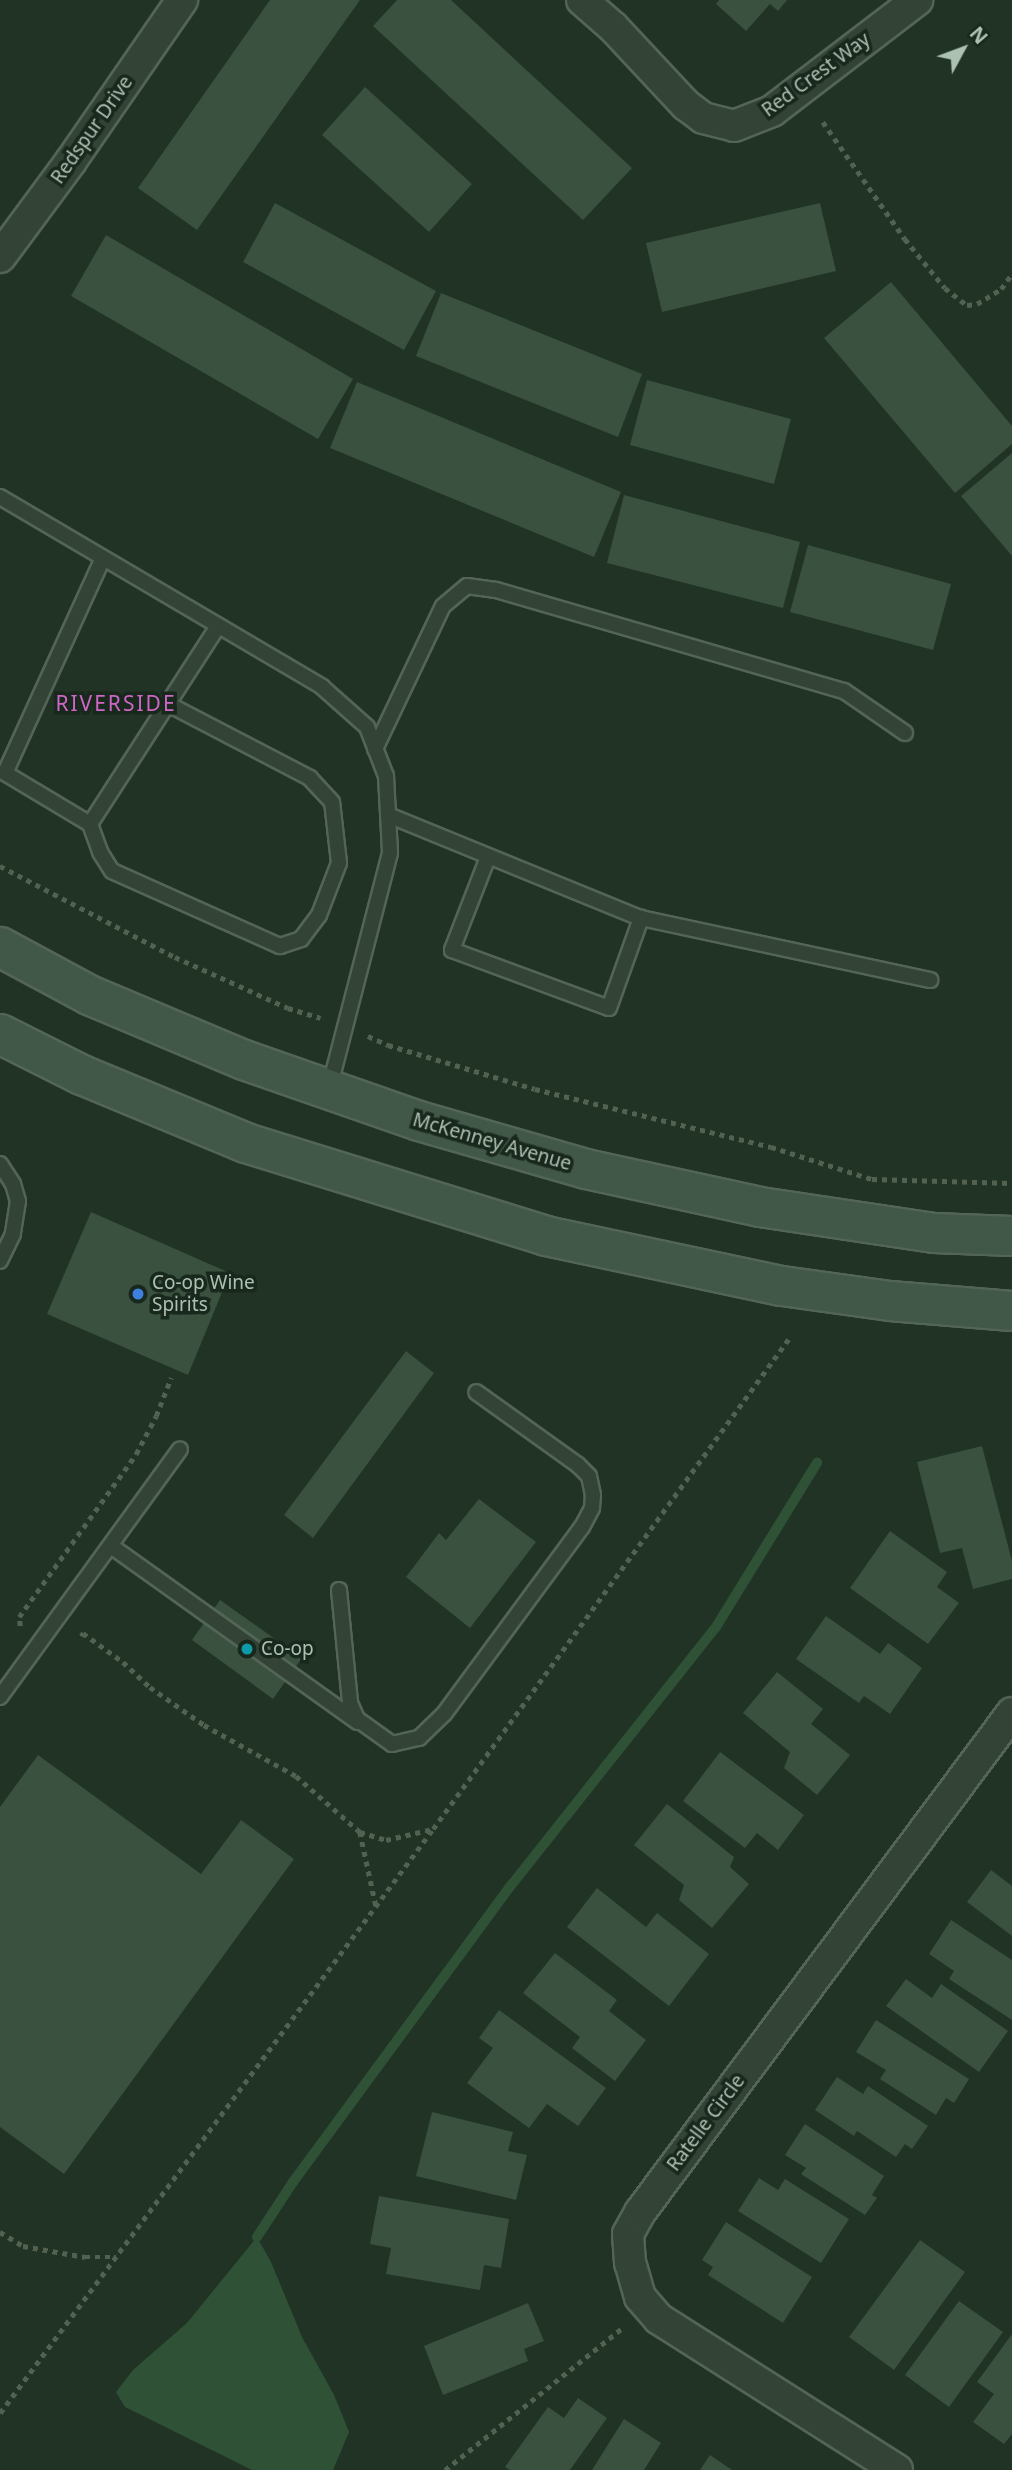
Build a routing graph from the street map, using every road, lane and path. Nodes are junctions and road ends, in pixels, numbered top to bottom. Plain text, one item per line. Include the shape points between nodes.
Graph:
1 (182, 0) edge
2 (582, 0) edge
3 (917, 0) edge
4 (893, 11) edge
5 (823, 122) dead end
6 (0, 257) edge
7 (1012, 274) edge
8 (0, 497) edge
9 (103, 558) junction
10 (218, 626) junction
11 (168, 704) junction
12 (905, 733) dead end
13 (375, 748) junction
14 (388, 815) junction
15 (90, 824) junction
16 (488, 857) junction
17 (0, 866) edge
18 (641, 918) junction
19 (0, 947) edge
20 (930, 980) dead end
21 (288, 1008) dead end
22 (0, 1034) edge
23 (388, 1045) dead end
24 (329, 1089) junction
25 (0, 1164) edge
26 (1012, 1183) edge
27 (1012, 1236) edge
28 (0, 1261) edge
29 (1012, 1311) edge
30 (790, 1337) dead end
31 (171, 1378) dead end
32 (476, 1392) dead end
33 (180, 1449) dead end
34 (111, 1546) junction
35 (340, 1590) dead end
36 (20, 1622) junction
37 (13, 1636) dead end
38 (43, 1639) junction
39 (0, 1697) edge
40 (1012, 1713) edge
41 (376, 1735) junction
42 (433, 1829) junction
43 (360, 1832) junction
44 (376, 1906) junction
45 (0, 2232) edge
46 (116, 2257) junction
47 (623, 2327) dead end
48 (0, 2413) edge
49 (445, 2470) edge
50 (897, 2470) edge

1 - 6 street, Redspur Drive
2 - 4 street, Red Crest Way via 614,27 686,105 703,118 734,126 772,111
3 - 4 street, Red Crest Way
5 - 7 path via 945,288 967,305 977,304 1000,289
8 - 9 lane
9 - 10 lane
9 - 15 lane via 5,773
10 - 11 lane
10 - 13 lane via 322,687 367,727
11 - 15 lane
11 - 15 lane via 310,778 332,802 339,863 318,915 301,939 280,946 112,871
12 - 13 lane via 844,691 496,590 467,586 443,606
13 - 14 lane via 386,776
14 - 16 lane
14 - 24 lane via 390,853
16 - 18 lane
16 - 18 lane via 452,950 609,1007
17 - 21 path via 175,957
18 - 20 lane
19 - 24 main road, McKenney Avenue via 89,995 244,1060
22 - 29 main road via 82,1075 246,1143 546,1236 782,1286
23 - 26 path via 534,1089 771,1147 873,1179
24 - 27 main road, McKenney Avenue via 419,1121 599,1172 760,1207 934,1233
25 - 28 lane via 18,1201 13,1234
30 - 42 path
31 - 36 path via 136,1454 19,1617
32 - 41 lane via 589,1476 592,1508 432,1728 419,1738 391,1744
33 - 34 lane
34 - 38 lane
34 - 41 lane
35 - 41 lane via 349,1703 357,1718
36 - 37 path
36 - 38 path
38 - 39 lane
38 - 43 path via 66,1656 83,1633 184,1712 296,1776
40 - 50 street, Ratelle Circle via 628,2234 640,2297 659,2319
42 - 43 path via 386,1840
42 - 44 path
43 - 44 path
44 - 46 path
45 - 46 path via 23,2246 85,2257
46 - 48 path
47 - 49 path

